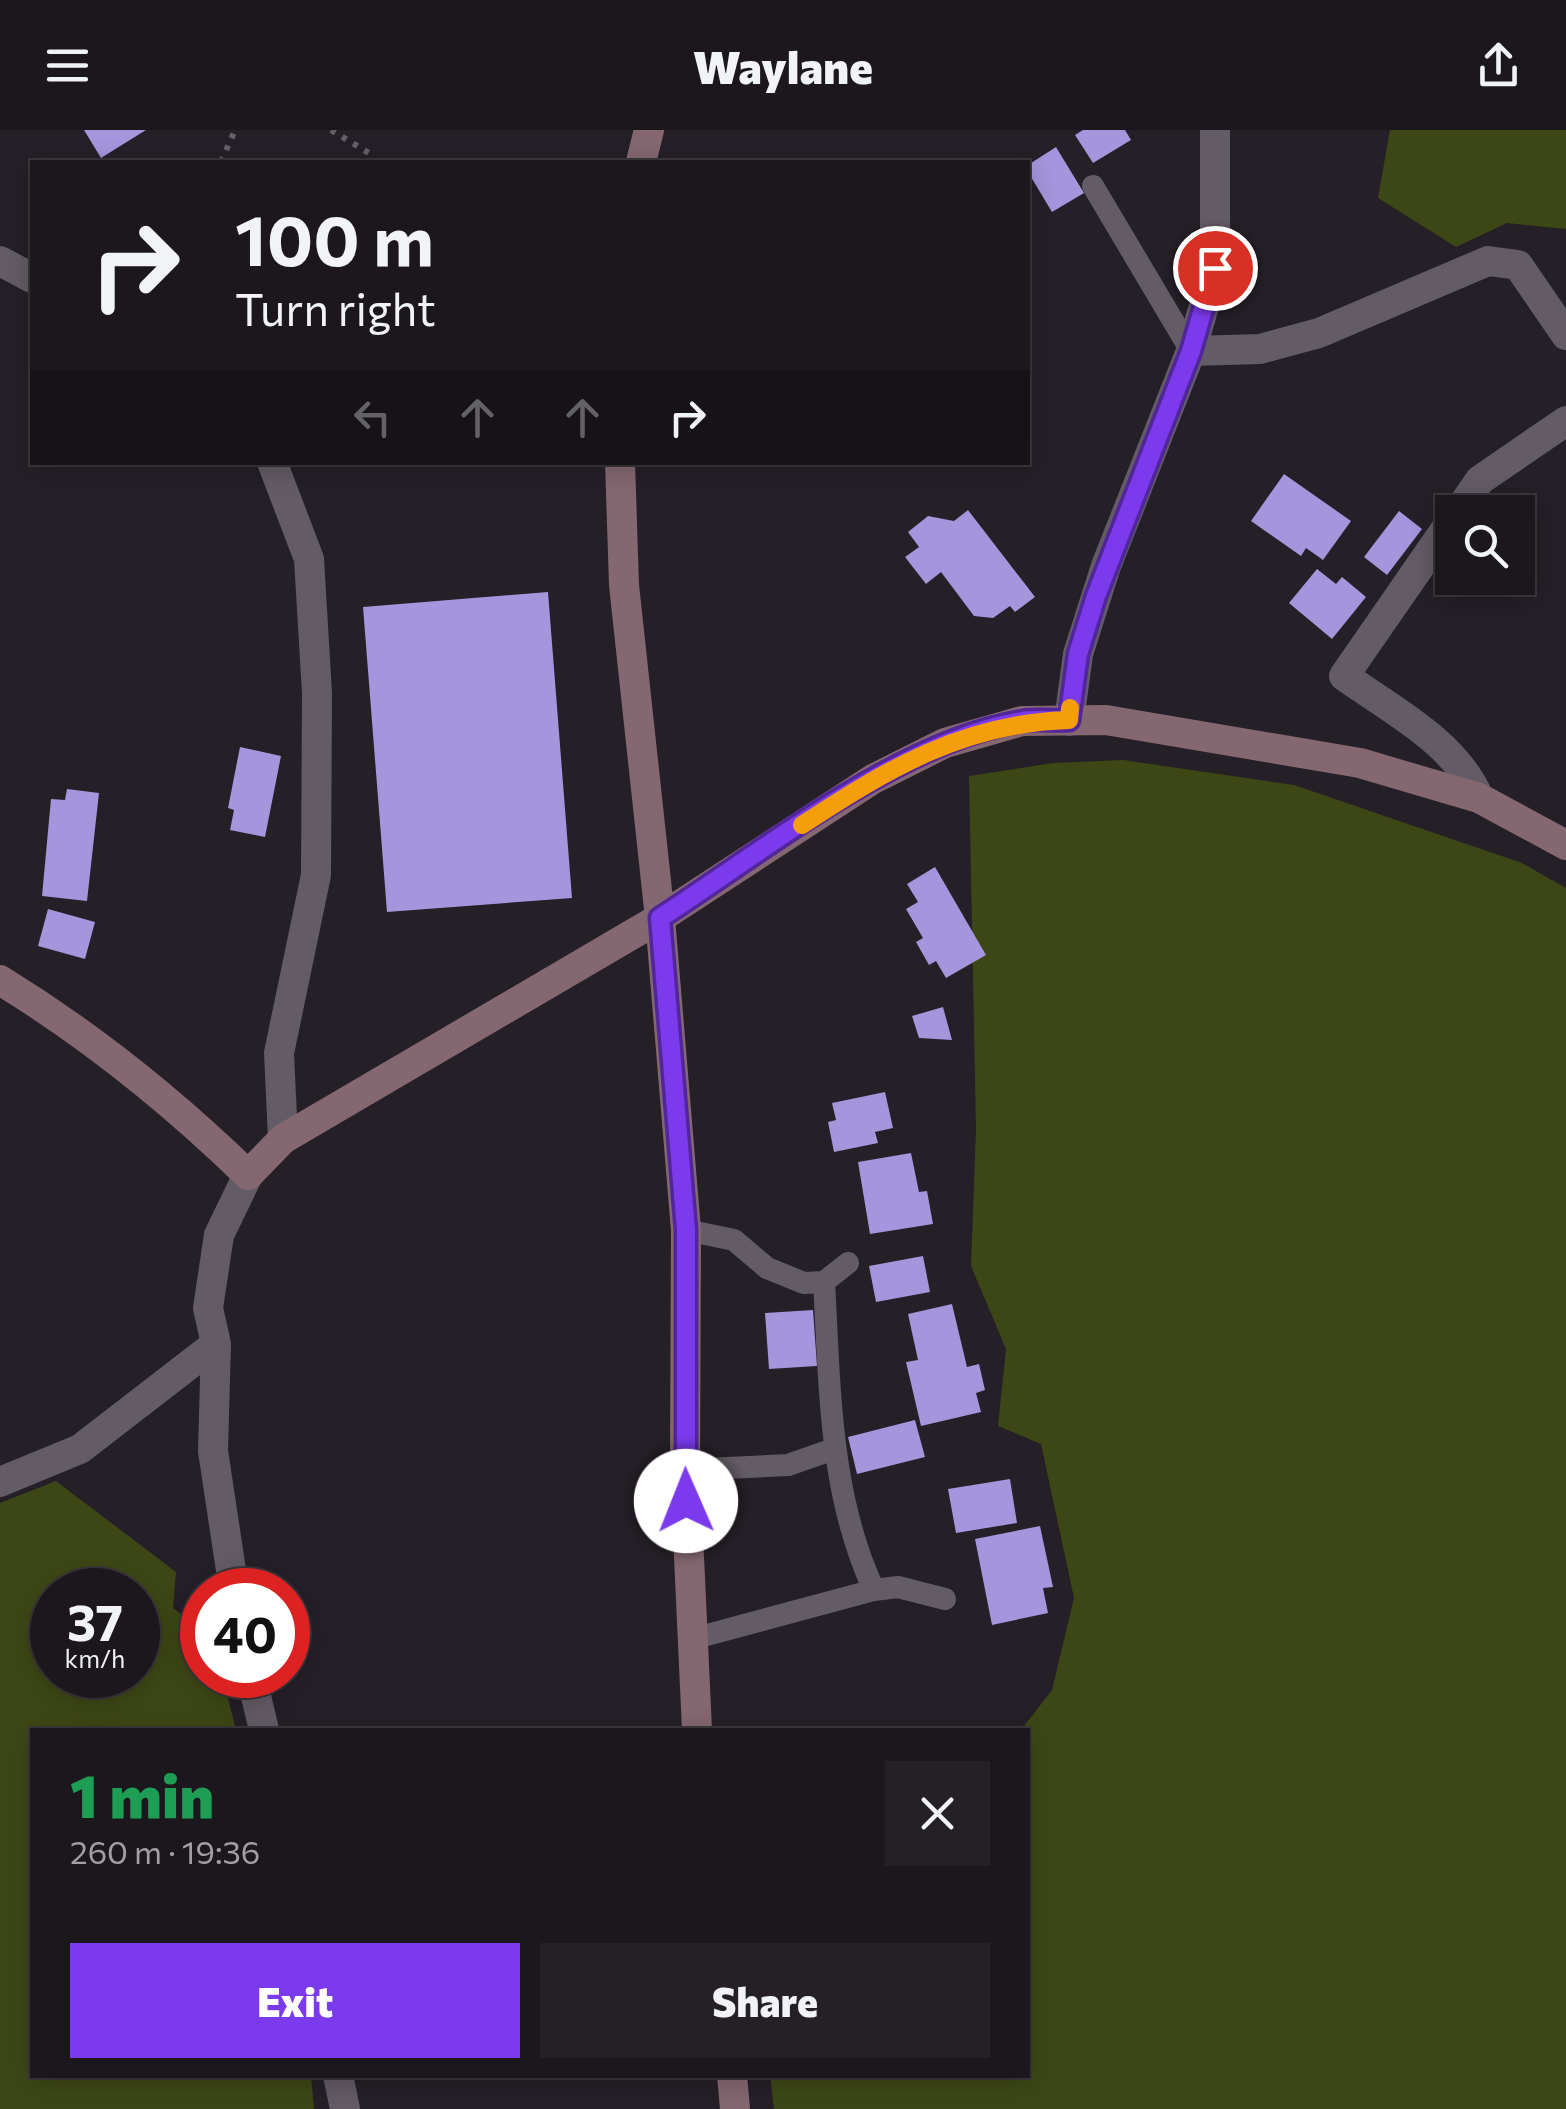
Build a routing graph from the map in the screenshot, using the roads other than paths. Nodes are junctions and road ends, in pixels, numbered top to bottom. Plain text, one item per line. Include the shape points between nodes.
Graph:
1 (649, 130) edge
2 (1214, 130) edge
3 (642, 160) edge
4 (1093, 186) dead end
5 (0, 261) edge
6 (30, 277) edge
7 (1566, 335) edge
8 (1191, 351) junction
9 (1566, 421) edge
10 (273, 465) edge
11 (620, 465) edge
12 (1470, 495) edge
13 (1435, 545) edge
14 (1069, 720) junction
15 (1480, 798) junction
16 (1566, 844) edge
17 (660, 918) junction
18 (0, 980) edge
19 (283, 1139) junction
20 (248, 1175) junction
21 (686, 1230) junction
22 (848, 1263) dead end
23 (824, 1282) junction
24 (216, 1344) junction
25 (834, 1449) junction
26 (685, 1470) junction
27 (0, 1482) edge
28 (231, 1568) edge
29 (874, 1590) junction
30 (945, 1599) dead end
31 (692, 1639) junction
32 (256, 1698) edge
33 (264, 1728) edge
34 (697, 1728) edge
35 (339, 2078) edge
36 (732, 2078) edge
37 (344, 2109) edge
38 (734, 2109) edge

1 - 3 street
2 - 8 street via 1215,268
4 - 8 lane
5 - 6 street
7 - 8 street via 1518,265 1488,260 1319,333 1260,349
8 - 14 street via 1106,566 1078,654
9 - 12 street via 1480,480
10 - 19 street via 310,559 317,693 316,875 279,1054
11 - 17 street via 624,586
13 - 15 street via 1344,676 1442,746 1468,772
14 - 15 street via 1106,720 1360,763
14 - 17 street via 1022,722 945,743 873,778
15 - 16 street
17 - 19 street
17 - 21 street
18 - 20 street via 79,1030
19 - 20 street
20 - 24 street via 219,1236 208,1308
21 - 23 lane via 734,1240 766,1268 804,1283
21 - 26 street
22 - 23 lane
23 - 25 lane
24 - 27 street via 80,1450
24 - 28 street via 213,1451
25 - 26 lane via 788,1465
25 - 29 lane via 855,1550
26 - 31 street
29 - 30 lane via 898,1587
29 - 31 lane
31 - 34 street
32 - 33 street
35 - 37 street
36 - 38 street

